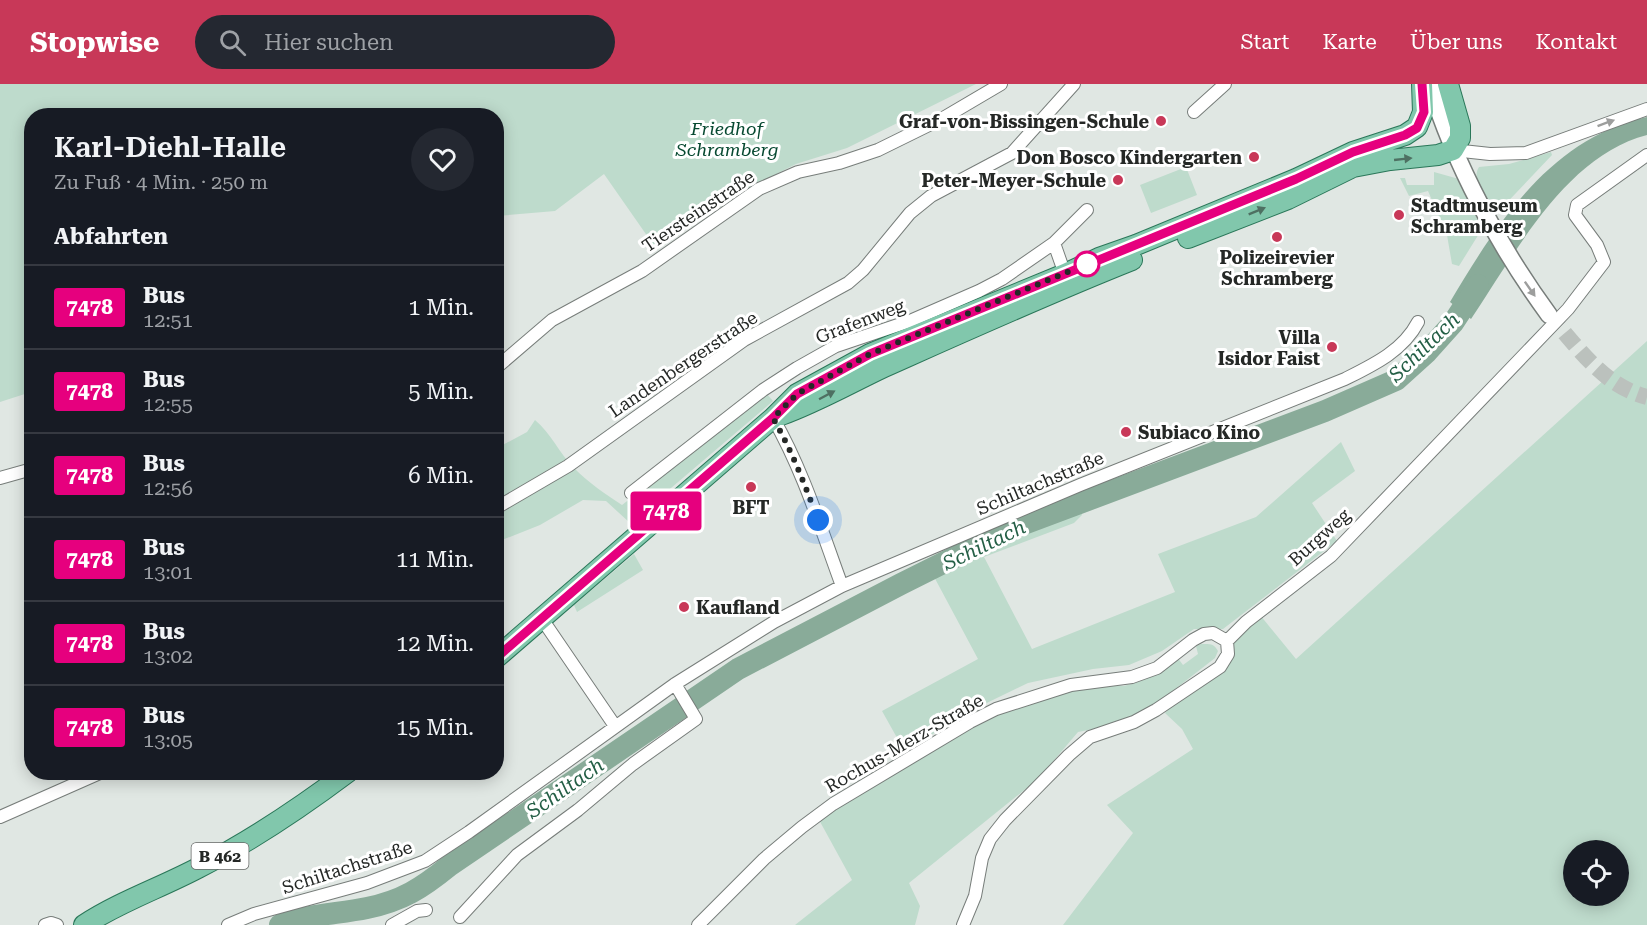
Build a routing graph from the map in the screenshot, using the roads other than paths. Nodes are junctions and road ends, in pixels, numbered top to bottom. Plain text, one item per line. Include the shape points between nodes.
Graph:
1 (1001, 84) edge
2 (1074, 84) edge
3 (1225, 84) edge
4 (1422, 84) edge
5 (1430, 84) edge
6 (1448, 84) edge
7 (1647, 109) edge
8 (1194, 112) dead end
9 (1453, 150) junction
10 (1647, 155) edge
11 (1087, 210) dead end
12 (1054, 243) junction
13 (1067, 280) junction
14 (1549, 315) tunnel mouth
15 (1418, 322) dead end
16 (504, 361) edge
17 (773, 418) junction
18 (24, 471) edge
19 (0, 478) edge
20 (631, 493) dead end
21 (504, 503) edge
22 (842, 586) junction
23 (542, 619) junction
24 (1227, 641) junction
25 (504, 651) edge
26 (678, 689) junction
27 (615, 726) junction
28 (84, 780) edge
29 (337, 780) edge
30 (0, 817) edge
31 (426, 910) dead end
32 (460, 917) dead end
33 (45, 925) edge
34 (57, 925) edge
35 (84, 925) edge
36 (228, 925) edge
37 (392, 925) edge
38 (698, 925) edge
39 (963, 925) edge

1 - 16 street, Tiersteinstraße via 878,150 798,172 759,189 642,271 552,320
2 - 21 street, Landenbergerstraße via 1012,153 931,196 910,213 848,283 744,340 568,466
3 - 8 street
4 - 13 main road via 1424,112 1417,128 1405,135 1353,152 1099,258
5 - 9 main road
6 - 9 main road via 1460,126 1460,138
9 -> 7 street via 1526,153
13 -> 9 main road via 1288,199 1353,167
9 -> 14 main road via 1513,262
10 - 24 street, Burgweg via 1577,205 1575,215 1598,245 1604,262 1568,309 1331,556
11 - 12 street, Grafenweg
12 - 13 street
12 - 20 street, Grafenweg via 979,291 910,321 836,346 797,368
13 - 17 main road
15 - 22 street, Schiltachstraße via 1399,346 1374,365 1346,378
17 - 22 street via 800,472
17 - 23 main road
18 - 19 street
22 - 26 street, Schiltachstraße via 774,622
23 - 25 main road
23 - 27 street
24 - 38 street, Rochus-Merz-Straße via 1213,633 1204,634 1157,668 1132,677 1071,685 996,709 970,722 833,804 764,859
24 - 39 street, Burgweg via 1228,654 1220,667 1134,722 1090,737 1005,820 982,858 975,896
26 - 27 street, Schiltachstraße
26 - 32 street via 696,719 517,855
27 - 36 street, Schiltachstraße via 425,861 367,883 254,914
28 - 30 street
29 - 35 main road, B 462 via 256,837 150,892 106,910
31 - 37 street
33 - 34 street

